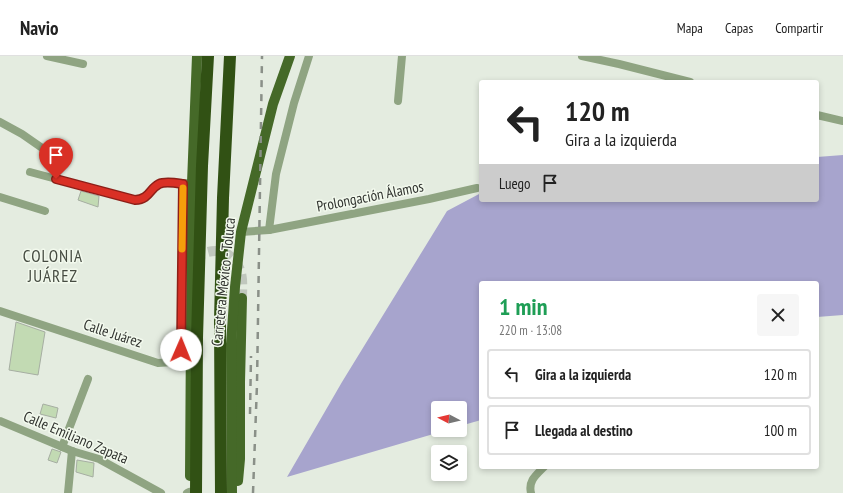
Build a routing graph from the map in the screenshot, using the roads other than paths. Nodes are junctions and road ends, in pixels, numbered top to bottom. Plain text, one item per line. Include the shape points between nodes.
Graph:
1 (47, 56) edge
2 (197, 56) edge
3 (208, 56) edge
4 (230, 56) edge
5 (290, 56) edge
6 (309, 56) edge
7 (402, 56) edge
8 (582, 56) edge
9 (619, 60) edge
10 (82, 64) dead end
11 (684, 80) edge
12 (398, 101) dead end
13 (819, 115) edge
14 (843, 121) edge
15 (0, 122) edge
16 (45, 150) dead end
17 (30, 172) dead end
18 (187, 183) junction
19 (477, 188) dead end
20 (0, 198) edge
21 (46, 211) dead end
22 (269, 230) junction
23 (242, 232) junction
24 (188, 294) dead end
25 (242, 298) tunnel mouth
26 (0, 311) edge
27 (88, 379) dead end
28 (0, 421) edge
29 (62, 447) junction
30 (72, 451) junction
31 (542, 469) edge
32 (190, 476) junction
33 (68, 493) edge
34 (161, 493) edge
35 (191, 493) edge
36 (221, 493) edge
37 (232, 493) edge
38 (236, 493) edge
39 (530, 493) edge

1 - 10 street
2 - 18 main road, Carretera México - Toluca
3 - 35 highway
4 - 36 highway via 222,198
5 - 23 main road, Carretera México - Toluca via 273,104
6 - 22 street via 276,174
7 - 12 street
8 - 9 street
9 - 11 street
13 - 14 street
15 - 16 street
17 - 18 street via 135,200 145,198 163,182
18 - 26 street, Calle Juárez via 181,346 179,356 173,362 158,362
18 - 32 main road, Carretera México - Toluca
19 - 22 street, Prolongación Álamos
20 - 21 street
22 - 23 street, Prolongación Álamos
23 - 37 main road, Carretera México - Toluca via 231,344
24 - 32 main road via 186,450
25 - 38 main road via 240,459
27 - 29 street
28 - 29 street, Calle Emiliano Zapata
29 - 30 street, Calle Emiliano Zapata
30 - 33 street
30 - 34 street, Calle Emiliano Zapata via 110,464
31 - 39 street via 532,480
32 - 35 highway, Carretera México - Toluca

